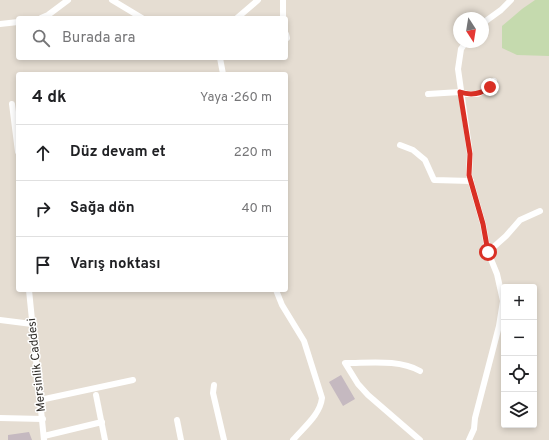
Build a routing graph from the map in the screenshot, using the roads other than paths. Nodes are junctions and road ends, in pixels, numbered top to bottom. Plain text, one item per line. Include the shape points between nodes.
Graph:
1 (68, 0) edge
2 (112, 0) edge
3 (258, 0) edge
4 (283, 0) edge
5 (511, 0) edge
6 (46, 16) edge
7 (139, 16) edge
8 (239, 16) edge
9 (283, 16) edge
10 (489, 19) edge
11 (16, 22) edge
12 (0, 24) edge
13 (462, 48) edge
14 (220, 60) edge
15 (223, 72) edge
16 (494, 81) dead end
17 (460, 92) junction
18 (428, 94) dead end
19 (12, 104) dead end
20 (16, 130) edge
21 (400, 145) dead end
22 (470, 181) junction
23 (540, 212) dead end
24 (488, 252) junction
25 (29, 292) edge
26 (277, 292) edge
27 (0, 320) edge
28 (32, 324) junction
29 (420, 371) dead end
30 (133, 380) dead end
31 (214, 385) dead end
32 (96, 395) dead end
33 (40, 400) junction
34 (0, 418) edge
35 (42, 419) junction
36 (177, 420) dead end
37 (102, 422) junction
38 (44, 438) edge
39 (105, 440) edge
40 (181, 440) edge
41 (224, 440) edge
42 (293, 440) edge
43 (420, 440) edge
44 (469, 440) edge

1 - 6 street
2 - 7 street
3 - 8 street
4 - 9 street
5 - 10 street
11 - 12 street
13 - 17 street via 458,69
14 - 15 street
16 - 17 street via 490,87 478,94
17 - 18 street
17 - 22 street via 470,154
19 - 20 street
21 - 22 street via 413,150 425,160 434,180
22 - 24 street via 483,224
23 - 24 street via 520,220
24 - 44 street via 497,274 503,301 474,429
25 - 28 street, Mersinlik Caddesi
26 - 42 street via 304,341 322,398 322,405 318,411
27 - 28 street
28 - 33 street, Mersinlik Caddesi
29 - 43 street via 407,364 345,363 363,390
30 - 33 street
31 - 41 street via 213,393
32 - 37 street
33 - 35 street, Mersinlik Caddesi
34 - 35 street
35 - 38 street, Mersinlik Caddesi
36 - 40 street
37 - 38 street
37 - 39 street

